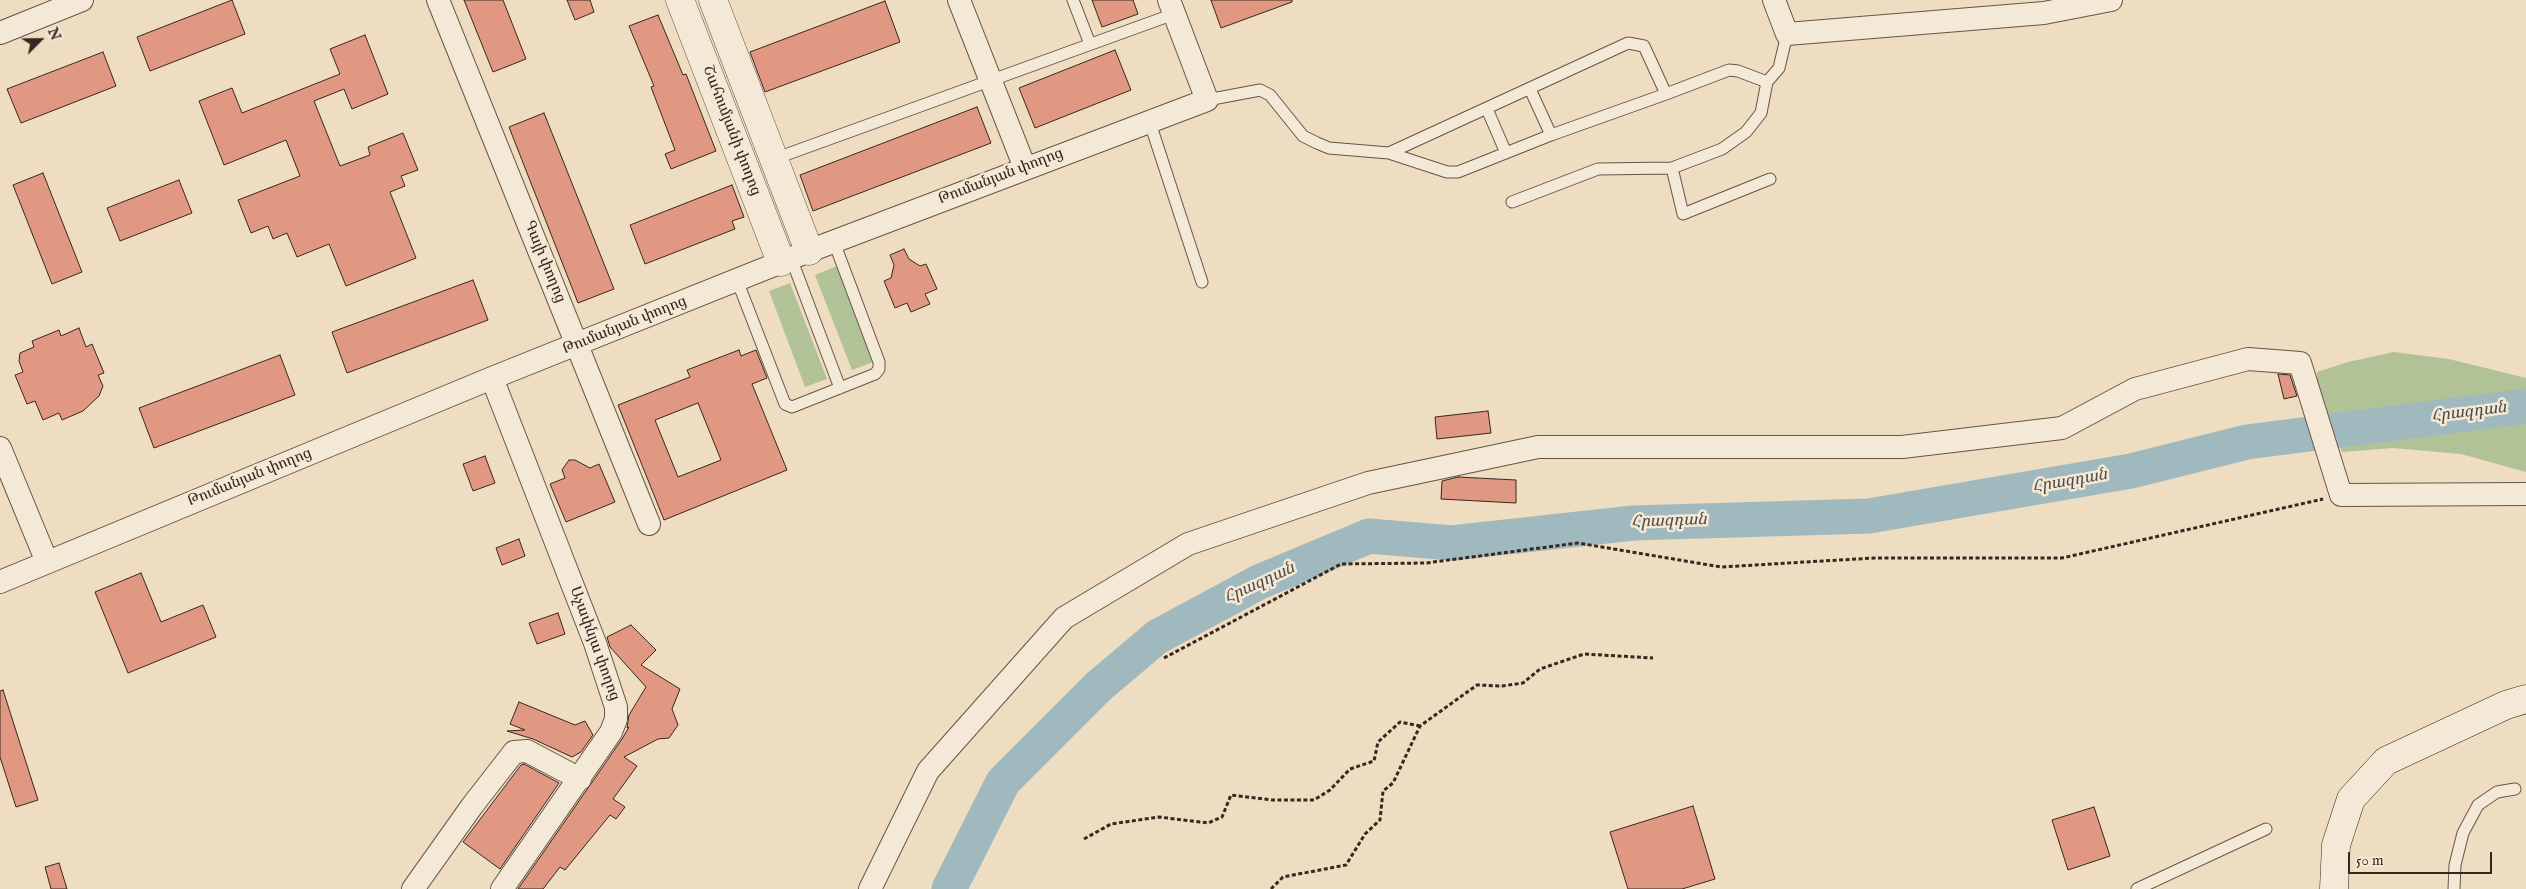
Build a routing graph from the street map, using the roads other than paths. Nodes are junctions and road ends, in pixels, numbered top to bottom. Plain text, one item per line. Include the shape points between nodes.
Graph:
1 (82, 0) edge
2 (438, 0) edge
3 (680, 0) edge
4 (713, 0) edge
5 (959, 0) edge
6 (1073, 0) edge
7 (1774, 0) edge
8 (2111, 0) edge
9 (1172, 7) edge
10 (2042, 7) edge
11 (0, 33) edge
12 (1787, 34) junction
13 (1090, 44) junction
14 (990, 81) junction
15 (1766, 82) junction
16 (1530, 89) junction
17 (1666, 94) junction
18 (1207, 100) junction
19 (1487, 109) junction
20 (1149, 120) junction
21 (1551, 135) junction
22 (1389, 153) junction
23 (1506, 153) junction
24 (774, 159) junction
25 (1025, 168) junction
26 (1672, 168) junction
27 (1770, 179) dead end
28 (1512, 202) dead end
29 (804, 253) junction
30 (736, 280) junction
31 (1202, 282) dead end
32 (577, 346) junction
33 (492, 378) junction
34 (840, 388) junction
35 (0, 448) edge
36 (2526, 494) edge
37 (649, 524) dead end
38 (47, 562) junction
39 (0, 582) edge
40 (2526, 700) edge
41 (580, 779) junction
42 (2515, 790) dead end
43 (2266, 829) dead end
44 (414, 889) edge
45 (502, 889) edge
46 (870, 889) edge
47 (2137, 889) edge
48 (2334, 889) edge
49 (2454, 889) edge

1 - 11 street
2 - 32 street, Գայի փողոց
3 - 29 street, Շահումյանի փողոց
4 - 24 street, Շահումյանի փողոց
5 - 14 street
6 - 13 lane
7 - 12 street
8 - 10 street
9 - 13 lane
9 - 18 street
10 - 12 street
12 - 15 lane via 1779,68
13 - 14 lane
14 - 24 lane
14 - 25 street
15 - 17 lane via 1729,70
15 - 26 lane via 1761,113 1746,132 1722,149
16 - 17 lane via 1628,43 1636,43 1644,46
16 - 19 lane
16 - 21 lane
17 - 21 lane
18 - 20 street, Թումանյան փողոց
18 - 22 lane via 1260,90 1270,95 1303,136 1317,143 1328,148
19 - 22 lane
19 - 23 lane
20 - 25 street, Թումանյան փողոց
20 - 31 lane
21 - 23 lane
22 - 23 lane via 1447,172 1458,172
24 - 29 street, Շահումյանի փողոց
25 - 29 street, Թումանյան փողոց
26 - 27 lane via 1683,214
26 - 28 lane via 1598,169
29 - 30 street, Թումանյան փողոց
29 - 34 lane
29 - 34 lane via 879,362 875,374
30 - 32 street, Թումանյան փողոց
30 - 34 lane via 785,404 792,407
32 - 33 street, Թումանյան փողոց
32 - 37 street, Գայի փողոց
33 - 38 street, Թումանյան փողոց
33 - 41 street, Աչափնյա փողոց via 614,695 616,719 611,732
35 - 38 street
36 - 46 street via 2340,495 2300,363 2248,359 2135,389 2062,428 1902,448 1538,447 1368,483 1188,544 1064,618 928,771
38 - 39 street, Թումանյան փողոց
40 - 48 street via 2506,705 2386,761 2351,799 2336,845
41 - 44 street via 527,751 514,752
41 - 45 street, Աչափնյա փողոց
42 - 49 lane via 2497,792 2478,805 2462,833
43 - 47 lane

